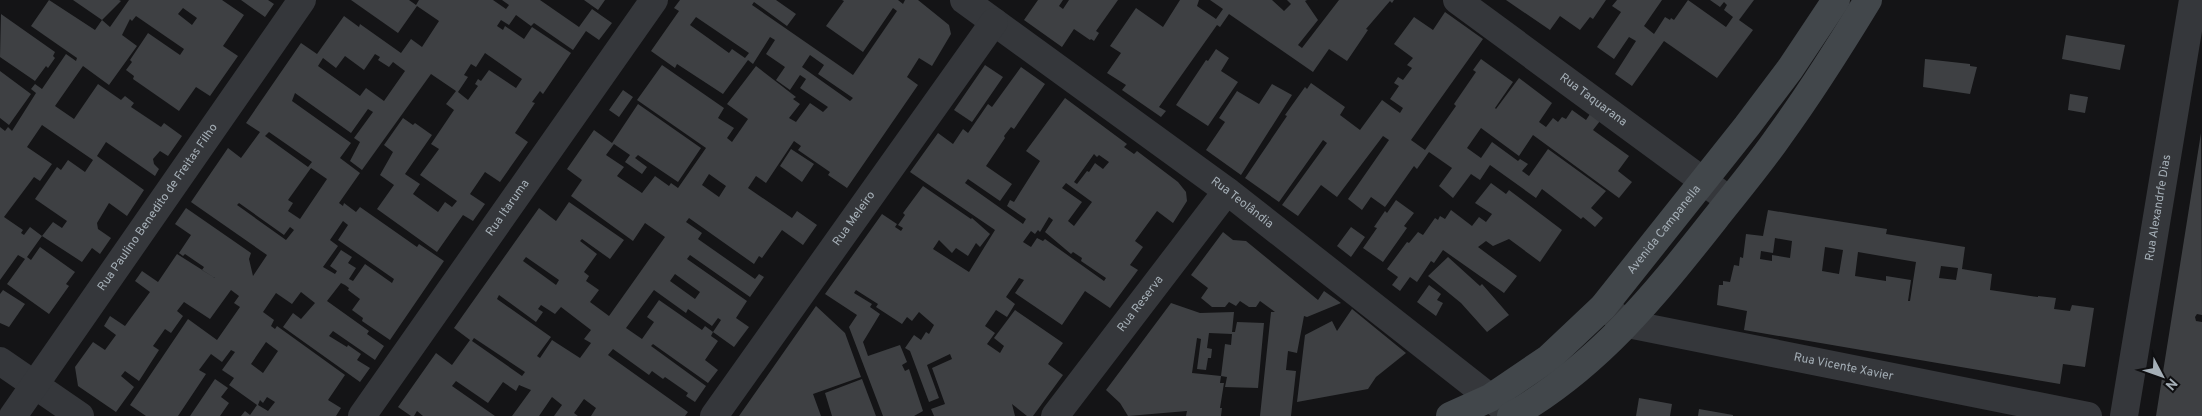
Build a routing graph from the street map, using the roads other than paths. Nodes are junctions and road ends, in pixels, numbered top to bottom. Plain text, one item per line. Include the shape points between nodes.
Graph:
1 (302, 0) edge
2 (654, 0) edge
3 (964, 0) edge
4 (1457, 0) edge
5 (1836, 0) edge
6 (1868, 0) edge
7 (2193, 0) edge
8 (994, 22) junction
9 (1703, 182) junction
10 (1226, 191) junction
11 (1729, 200) junction
12 (1603, 307) junction
13 (1628, 324) junction
14 (0, 361) edge
15 (35, 385) junction
16 (1490, 398) junction
17 (13, 416) edge
18 (80, 416) edge
19 (362, 416) edge
20 (714, 416) edge
21 (1055, 416) edge
22 (1450, 416) edge
23 (1512, 416) edge
24 (2088, 416) edge
25 (2124, 416) edge

1 - 15 street, Rua Paulino Benedito de Freitas Filho
2 - 19 street, Rua Itaruma
3 - 8 street, Rua Teolândia
4 - 9 street, Rua Taquarana
5 - 9 main road, Avenida Campanella via 1790,69
6 - 11 main road via 1814,88
7 - 25 street, Rua Alexandrfe Dias
8 - 10 street, Rua Teolândia
8 - 20 street, Rua Meleiro
9 - 11 street, Rua Taquarana
9 - 12 main road, Avenida Campanella
10 - 16 street, Rua Teolândia
10 - 21 street, Rua Reserva
11 - 13 main road
12 - 13 street, Rua Vicente Xavier
12 - 16 main road, Avenida Campanella via 1549,358
13 - 23 main road via 1570,377
13 - 24 street, Rua Vicente Xavier
14 - 15 street
15 - 17 street, Rua Paulino Benedito de Freitas Filho
15 - 18 street
16 - 22 main road, Avenida Campanella
16 - 23 street, Rua Teolândia

